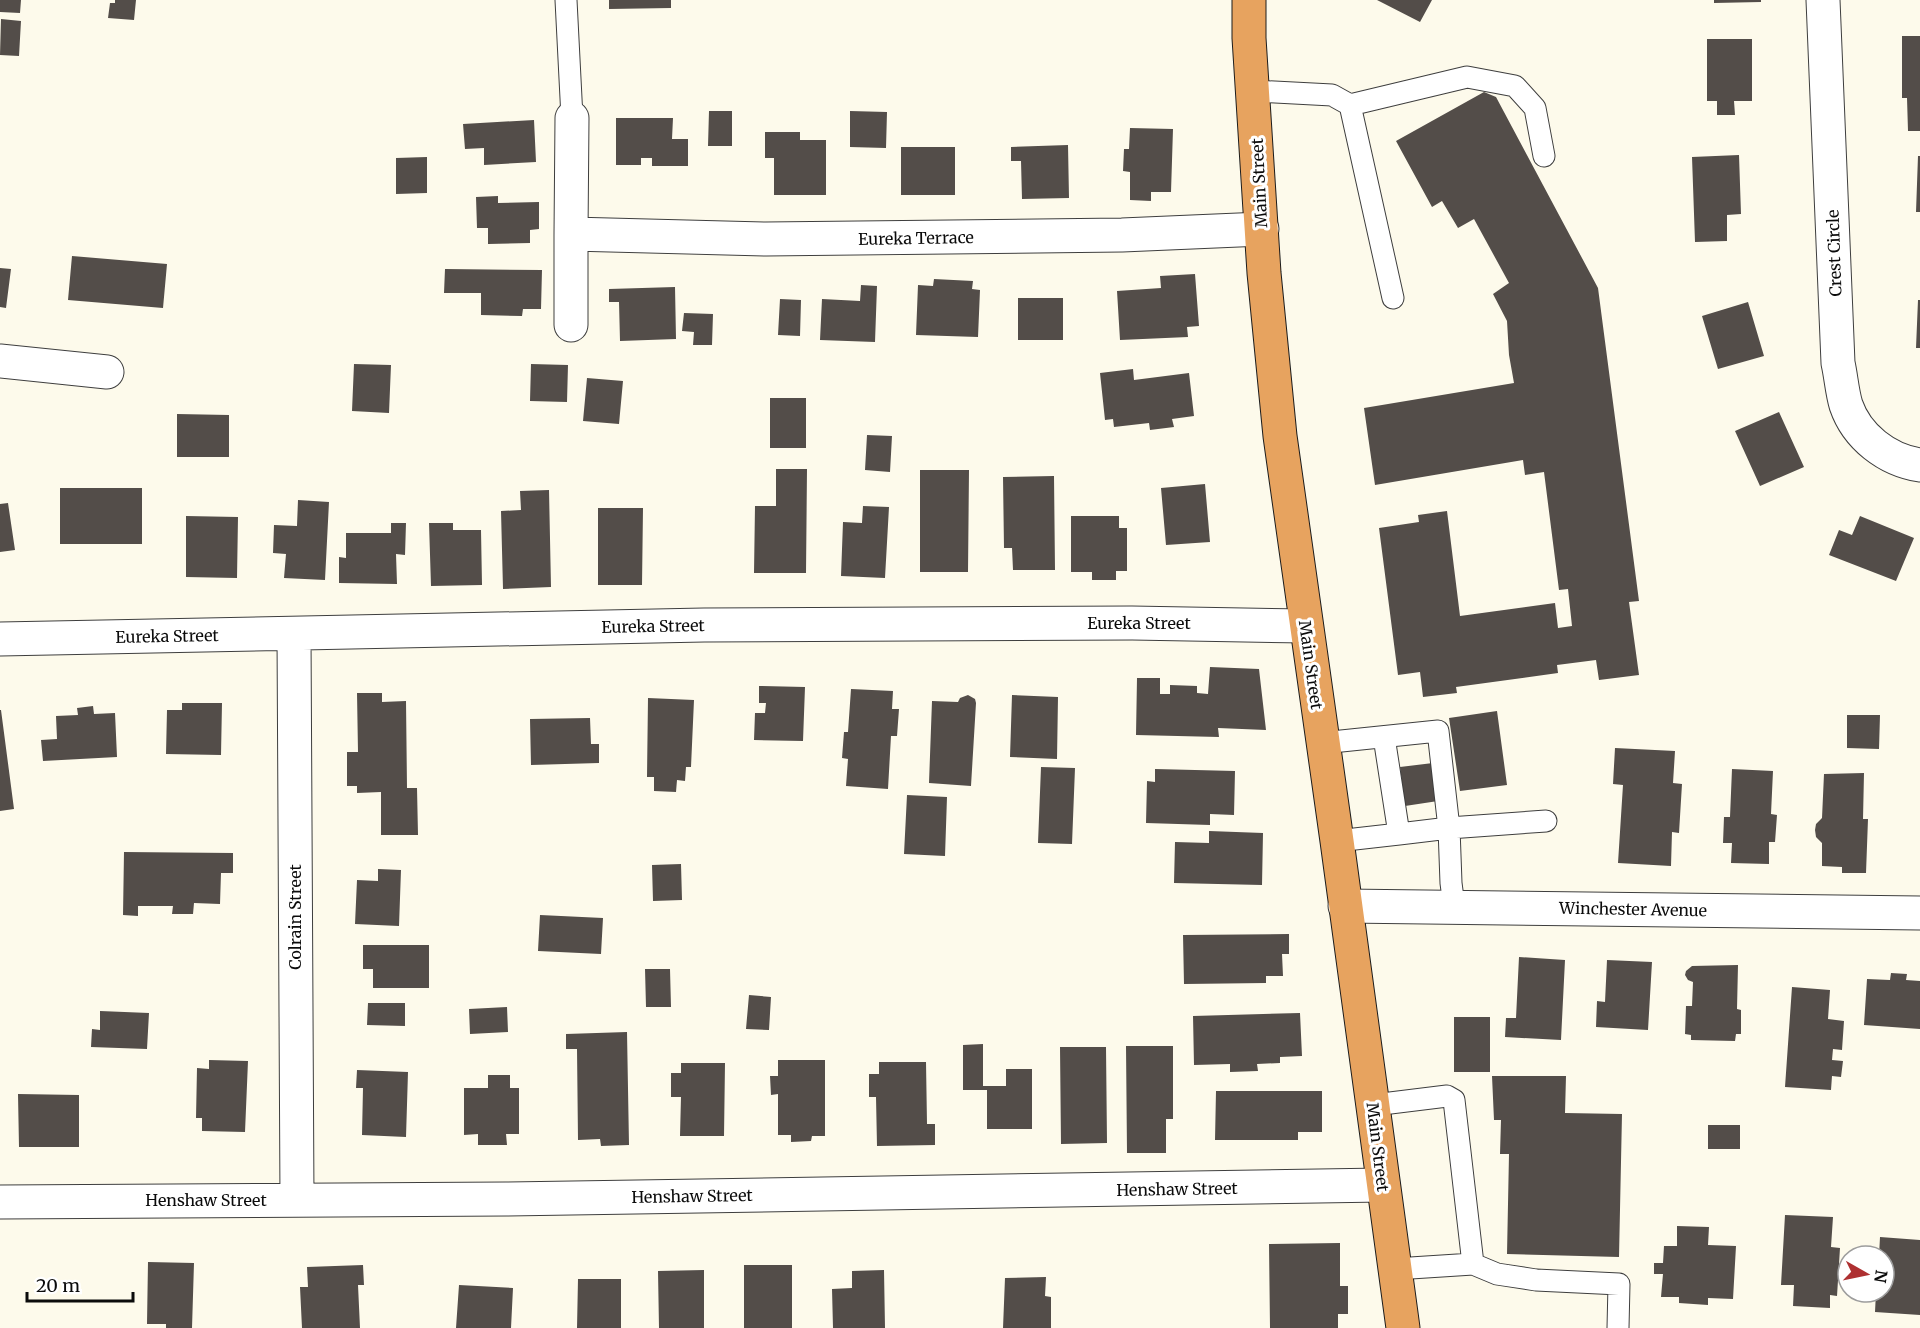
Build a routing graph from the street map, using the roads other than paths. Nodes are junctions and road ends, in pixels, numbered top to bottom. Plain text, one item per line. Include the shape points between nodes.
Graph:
1 (566, 0) edge
2 (1249, 0) edge
3 (1823, 0) edge
4 (1254, 91) junction
5 (1350, 105) junction
6 (572, 118) joint
7 (1544, 156) dead end
8 (1262, 229) junction
9 (571, 234) junction
10 (1394, 298) dead end
11 (571, 325) dead end
12 (0, 361) edge
13 (107, 372) dead end
14 (1920, 465) edge
15 (1306, 626) junction
16 (294, 634) junction
17 (0, 639) edge
18 (1384, 736) junction
19 (1322, 743) junction
20 (1546, 821) dead end
21 (1449, 828) junction
22 (1399, 834) junction
23 (1337, 841) junction
24 (1346, 906) junction
25 (1454, 906) junction
26 (1920, 913) edge
27 (1374, 1105) junction
28 (1383, 1185) junction
29 (297, 1200) junction
30 (0, 1202) edge
31 (1473, 1264) junction
32 (1395, 1269) junction
33 (1403, 1328) edge
34 (1618, 1328) edge

1 - 6 lane
2 - 4 highway, Main Street
3 - 14 street, Crest Circle via 1838,363 1845,403 1853,421 1881,451
4 - 5 lane via 1332,95
4 - 8 highway, Main Street
5 - 7 lane via 1467,77 1515,86 1535,108
5 - 10 lane
6 - 9 street
8 - 9 street, Eureka Terrace via 766,240
8 - 15 highway, Main Street via 1276,403
9 - 11 street
12 - 13 street
15 - 16 street, Eureka Street via 704,625
15 - 19 highway, Main Street
16 - 17 street, Eureka Street
16 - 29 street, Colrain Street
18 - 19 lane
18 - 21 lane via 1438,731
18 - 22 lane
19 - 23 highway, Main Street
20 - 21 lane
21 - 22 lane
21 - 25 lane
22 - 23 lane
23 - 24 highway, Main Street
24 - 25 street, Winchester Avenue
24 - 27 highway, Main Street
25 - 26 street, Winchester Avenue
27 - 28 highway, Main Street
27 - 31 lane via 1447,1096 1454,1100
28 - 29 street, Henshaw Street
28 - 32 highway, Main Street
29 - 30 street, Henshaw Street
31 - 32 lane
31 - 34 lane via 1497,1274 1536,1280 1619,1284
32 - 33 highway, Main Street

